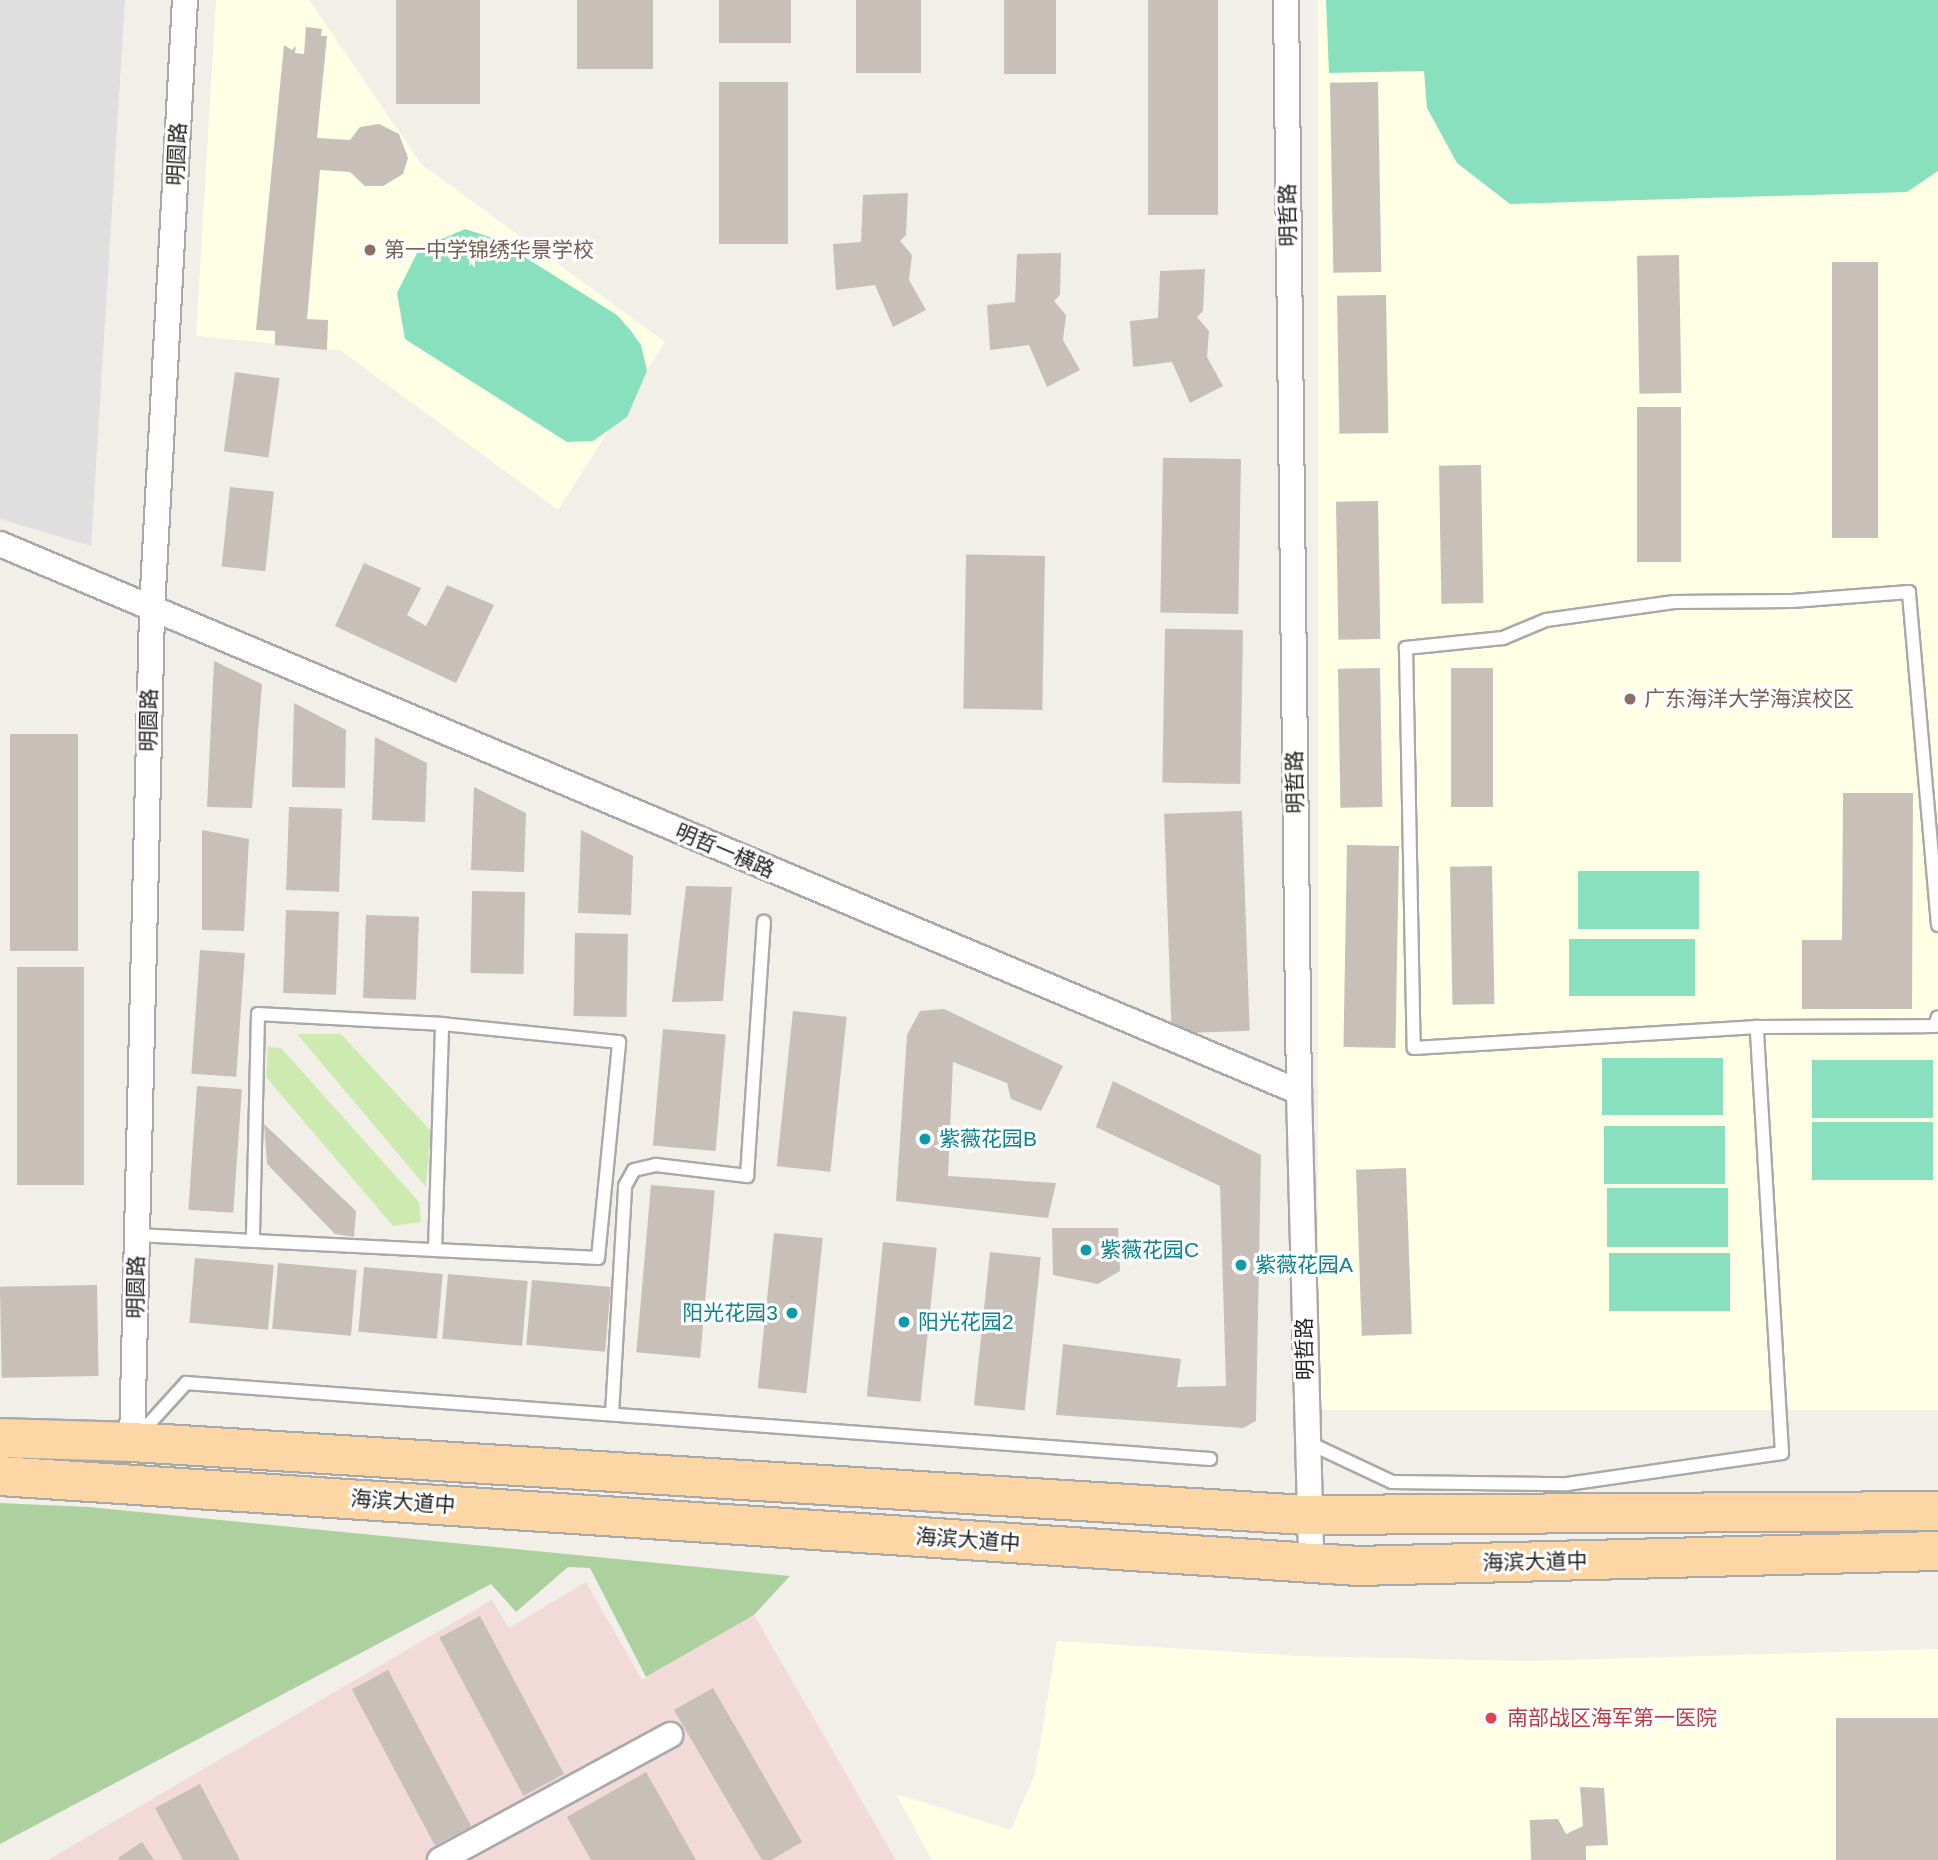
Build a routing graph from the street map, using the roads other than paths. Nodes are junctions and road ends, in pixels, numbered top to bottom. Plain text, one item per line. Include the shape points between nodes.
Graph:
1 (185, 0) edge
2 (1286, 0) edge
3 (0, 544) edge
4 (152, 609) junction
5 (764, 922) dead end
6 (1938, 925) edge
7 (1938, 1017) edge
8 (442, 1024) junction
9 (1757, 1027) junction
10 (1299, 1092) junction
11 (137, 1235) junction
12 (253, 1241) junction
13 (435, 1250) junction
14 (612, 1414) junction
15 (0, 1438) edge
16 (132, 1442) junction
17 (1307, 1443) junction
18 (1210, 1459) dead end
19 (0, 1476) edge
20 (1938, 1511) edge
21 (1307, 1515) junction
22 (1938, 1551) edge
23 (1311, 1563) junction
24 (670, 1735) dead end
25 (440, 1860) edge

1 - 4 street, 明圆路
2 - 10 street, 明哲路
3 - 4 street, 明哲一横路
4 - 10 street, 明哲一横路
4 - 11 street, 明圆路
5 - 14 lane via 747,1176 656,1165 634,1170 625,1186
6 - 9 lane via 1909,592 1792,601 1674,602 1546,620 1503,638 1406,648 1414,1048
7 - 9 lane via 1935,1027
8 - 12 lane via 258,1014
8 - 13 lane
8 - 13 lane via 619,1042 598,1258
9 - 17 lane via 1782,1453 1567,1484 1392,1482
10 - 17 street, 明哲路
11 - 12 lane
11 - 16 street, 明圆路
12 - 13 lane
14 - 16 lane via 186,1383
14 - 18 lane
15 - 16 main road, 海滨大道中
16 - 21 main road, 海滨大道中
17 - 21 street, 明哲路
19 - 23 main road, 海滨大道中
20 - 21 main road, 海滨大道中
21 - 23 street, 明哲路
22 - 23 main road, 海滨大道中 via 1357,1566
24 - 25 street

